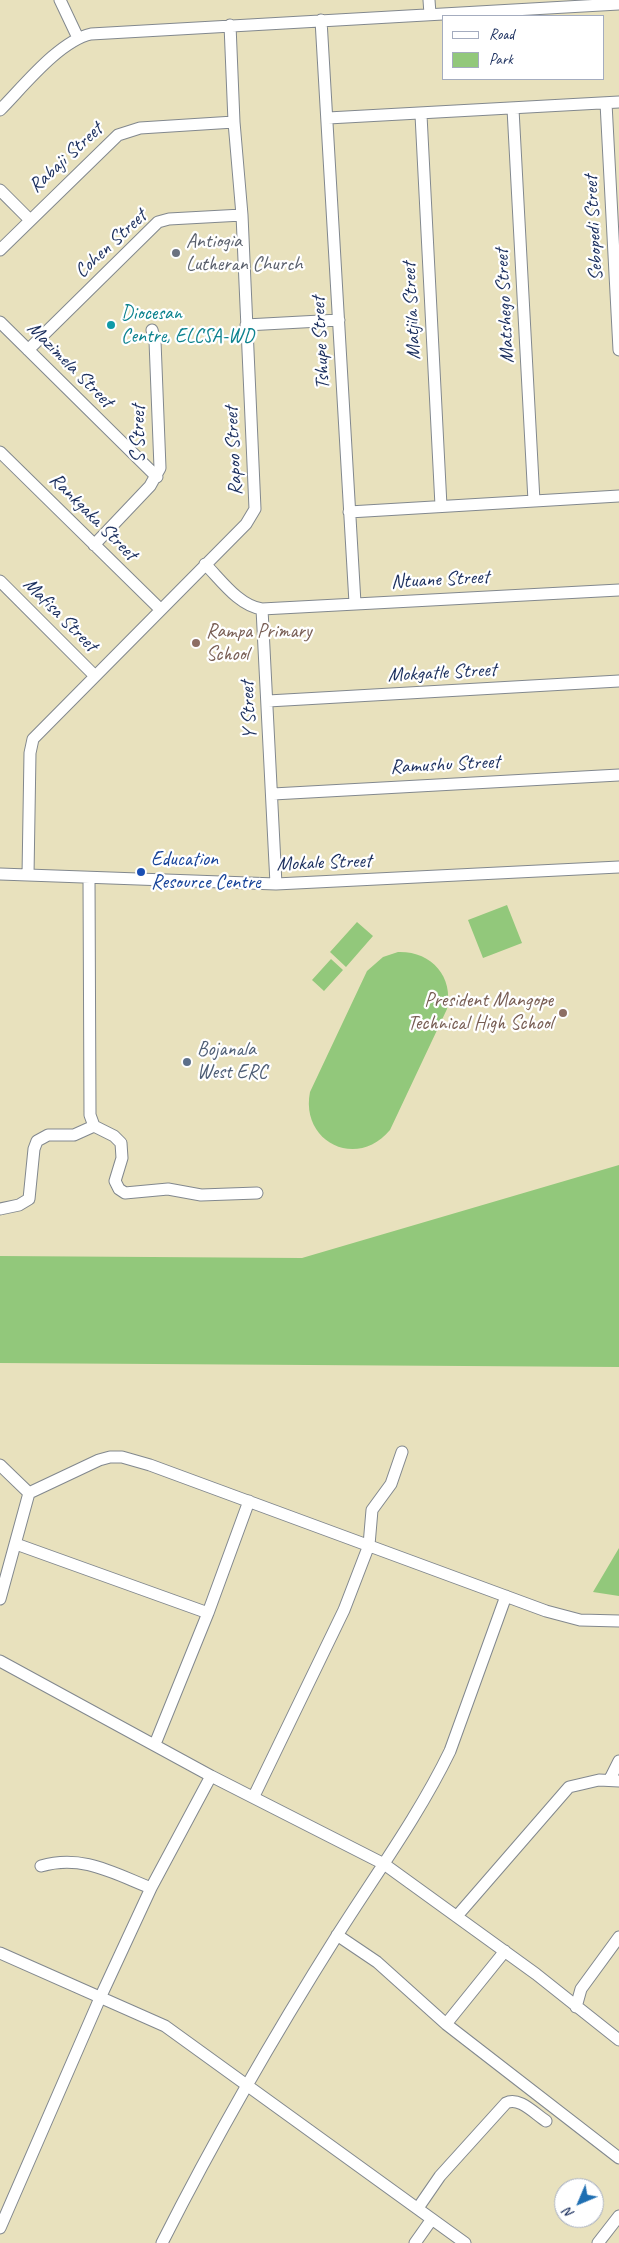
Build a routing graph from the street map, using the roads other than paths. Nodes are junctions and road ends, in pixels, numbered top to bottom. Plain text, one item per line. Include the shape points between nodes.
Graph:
1 (60, 0) edge
2 (429, 0) edge
3 (619, 4) edge
4 (66, 14) junction
5 (430, 14) junction
6 (321, 20) junction
7 (230, 26) junction
8 (101, 33) junction
9 (75, 40) junction
10 (58, 52) junction
11 (619, 102) edge
12 (606, 103) junction
13 (513, 109) junction
14 (0, 110) edge
15 (421, 115) junction
16 (328, 118) junction
17 (234, 122) junction
18 (0, 190) edge
19 (242, 215) junction
20 (29, 219) junction
21 (0, 250) edge
22 (339, 320) junction
23 (0, 322) edge
24 (246, 325) junction
25 (152, 330) dead end
26 (28, 350) junction
27 (619, 350) edge
28 (0, 452) edge
29 (157, 477) junction
30 (619, 496) edge
31 (534, 501) junction
32 (441, 506) junction
33 (348, 512) junction
34 (94, 545) junction
35 (206, 564) junction
36 (0, 581) edge
37 (619, 590) edge
38 (354, 603) junction
39 (160, 609) junction
40 (262, 609) junction
41 (94, 675) junction
42 (619, 681) edge
43 (268, 701) junction
44 (619, 775) edge
45 (273, 794) junction
46 (619, 867) edge
47 (0, 874) edge
48 (28, 875) junction
49 (89, 878) junction
50 (276, 884) junction
51 (94, 1126) junction
52 (257, 1193) dead end
53 (0, 1209) edge
54 (402, 1452) dead end
55 (0, 1465) edge
56 (30, 1493) junction
57 (249, 1501) junction
58 (16, 1544) junction
59 (369, 1545) junction
60 (506, 1596) junction
61 (0, 1599) edge
62 (208, 1613) junction
63 (619, 1621) edge
64 (0, 1661) edge
65 (154, 1744) junction
66 (619, 1761) edge
67 (211, 1776) junction
68 (614, 1780) edge
69 (254, 1796) junction
70 (384, 1864) junction
71 (41, 1866) dead end
72 (151, 1888) junction
73 (457, 1916) junction
74 (337, 1935) junction
75 (619, 1937) edge
76 (506, 1952) junction
77 (0, 1953) edge
78 (100, 1998) junction
79 (576, 2007) junction
80 (446, 2024) junction
81 (619, 2040) edge
82 (248, 2086) junction
83 (546, 2122) dead end
84 (619, 2158) edge
85 (418, 2208) junction
86 (619, 2216) edge
87 (432, 2219) junction
88 (0, 2228) edge
89 (162, 2243) edge
90 (415, 2243) edge
91 (465, 2243) edge
92 (598, 2243) edge

1 - 4 street
2 - 5 street
3 - 5 street
4 - 8 street via 81,28
4 - 9 street
4 - 10 street via 68,33
5 - 6 street
6 - 7 street
6 - 16 street, Tshupe Street
7 - 8 street
7 - 17 street, Rapoo Street
8 - 9 street
9 - 10 street
10 - 14 street
11 - 12 street
12 - 13 street
12 - 27 street, Sebopedi Street
13 - 15 street
13 - 31 street, Matshego Street
15 - 16 street
15 - 32 street, Matjila Street
16 - 22 street, Tshupe Street
17 - 19 street, Rapoo Street
17 - 20 street, Rabaji Street via 140,128 118,134
18 - 20 street
19 - 24 street, Rapoo Street
19 - 26 street, Cohen Street via 158,222
20 - 21 street, Rabaji Street
22 - 24 street
22 - 33 street, Tshupe Street
23 - 26 street, Mazimela Street
24 - 35 street, Rapoo Street via 255,509 246,524
25 - 29 street, S Street via 161,458
26 - 29 street, Mazimela Street
28 - 34 street, Rankgaka Street
29 - 34 street, S Street
30 - 31 street
31 - 32 street
32 - 33 street
33 - 38 street, Tshupe Street
34 - 39 street, Rankgaka Street
35 - 39 street, Rapoo Street
35 - 40 street via 244,603
36 - 41 street, Mafisa Street
37 - 38 street, Ntuane Street
38 - 40 street, Ntuane Street
39 - 41 street, Rapoo Street
40 - 43 street, Y Street
41 - 48 street, Rapoo Street via 33,739
42 - 43 street, Mokgatle Street
43 - 45 street, Y Street
44 - 45 street, Ramushu Street
45 - 50 street, Y Street
46 - 50 street, Mokale Street
47 - 48 street, Mokale Street
48 - 49 street, Mokale Street
49 - 50 street, Mokale Street
49 - 51 street via 90,1115
51 - 52 street via 121,1143 122,1158 115,1181 125,1194 168,1190 201,1195
51 - 53 street via 74,1135 48,1135 39,1139 34,1149 29,1199 19,1206
54 - 59 street via 391,1484 372,1510
55 - 56 street
56 - 57 street via 99,1460 122,1457
56 - 58 street
57 - 59 street
57 - 62 street
58 - 61 street
58 - 62 street
59 - 60 street
59 - 69 street via 344,1610
60 - 63 street via 570,1618
60 - 70 street via 450,1751
62 - 65 street
64 - 65 street
65 - 67 street
66 - 68 street
67 - 69 street
67 - 72 street
68 - 73 street via 569,1787
69 - 70 street
70 - 73 street
70 - 74 street
71 - 72 street via 66,1861 87,1863
72 - 78 street
73 - 76 street
74 - 80 street via 392,1975
74 - 82 street
75 - 79 street via 581,1989
76 - 79 street
76 - 80 street
77 - 78 street
78 - 82 street via 165,2026
78 - 88 street
79 - 81 street
80 - 84 street
82 - 85 street
82 - 89 street
83 - 85 street via 517,2101 506,2103 440,2176
85 - 87 street
86 - 92 street
87 - 90 street
87 - 91 street

